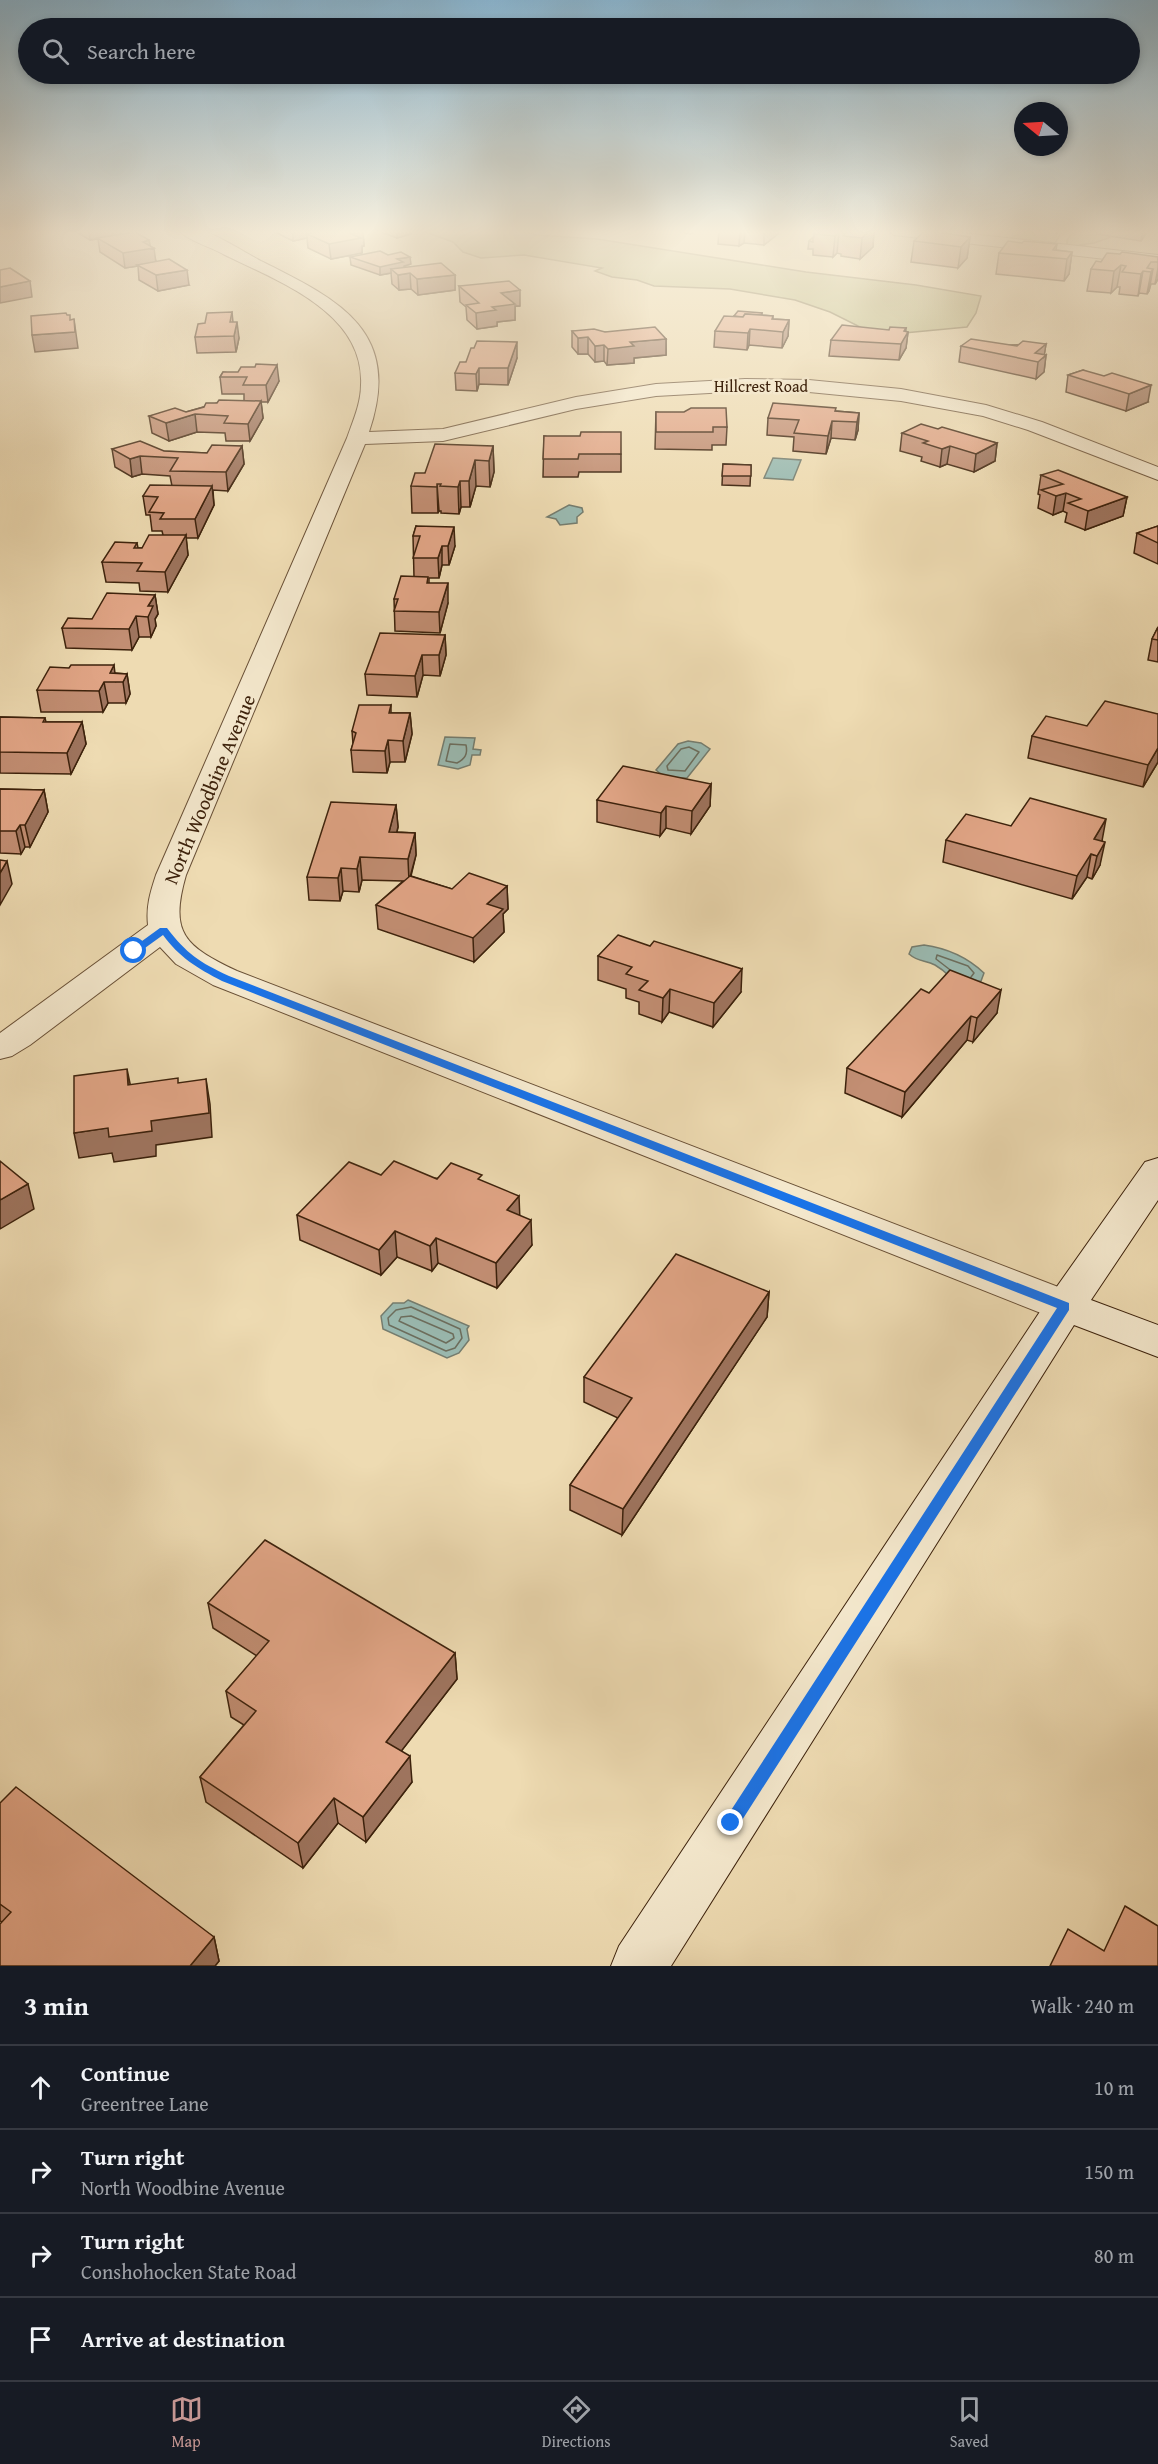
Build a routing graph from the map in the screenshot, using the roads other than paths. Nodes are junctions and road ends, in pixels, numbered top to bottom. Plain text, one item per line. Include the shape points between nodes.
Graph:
1 (346, 322) edge
2 (357, 438) junction
3 (1158, 474) edge
4 (164, 930) junction
5 (0, 1048) edge
6 (1158, 1171) edge
7 (1065, 1306) junction
8 (1158, 1341) edge
9 (639, 1966) edge

1 - 2 street, North Woodbine Avenue via 367,355 371,380
2 - 3 street, Hillcrest Road via 443,435 576,403 656,390 809,386 901,395 986,411
2 - 4 street, North Woodbine Avenue via 171,875 164,898
4 - 5 street
4 - 7 street via 179,951 225,978
6 - 7 street
7 - 8 street
7 - 9 street

